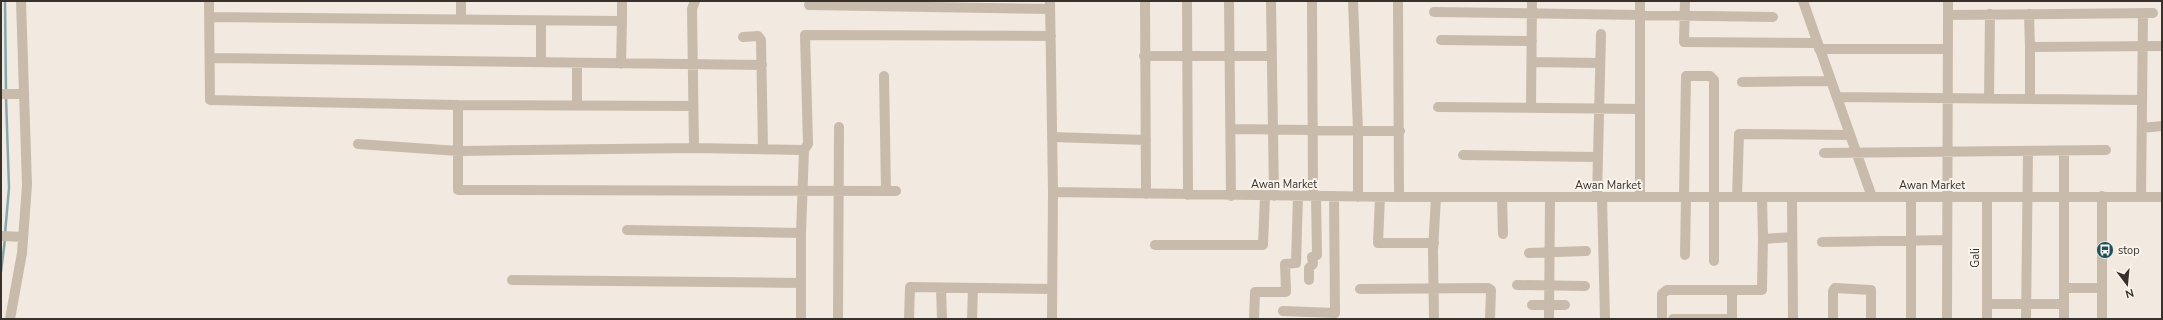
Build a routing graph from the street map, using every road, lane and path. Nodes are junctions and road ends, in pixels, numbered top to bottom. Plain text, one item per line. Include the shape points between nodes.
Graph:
1 (21, 1) edge
2 (209, 1) edge
3 (461, 1) edge
4 (622, 1) edge
5 (695, 1) edge
6 (1145, 1) edge
7 (1187, 1) edge
8 (1229, 1) edge
9 (1271, 1) edge
10 (1312, 1) edge
11 (1354, 1) edge
12 (1398, 1) edge
13 (1532, 1) edge
14 (1640, 1) edge
15 (1685, 1) edge
16 (1803, 1) edge
17 (1948, 1) edge
18 (809, 5) dead end
19 (1050, 5) edge
20 (1434, 12) dead end
21 (1990, 14) junction
22 (2029, 14) junction
23 (1532, 15) junction
24 (1640, 15) junction
25 (1948, 15) junction
26 (1684, 16) junction
27 (209, 17) junction
28 (1773, 17) dead end
29 (461, 20) junction
30 (541, 21) junction
31 (622, 21) junction
32 (1601, 34) dead end
33 (1051, 36) junction
34 (743, 37) dead end
35 (1441, 40) dead end
36 (1532, 41) junction
37 (1818, 46) junction
38 (2162, 46) edge
39 (2030, 47) junction
40 (2143, 47) junction
41 (1948, 49) junction
42 (1187, 55) junction
43 (1144, 56) junction
44 (1230, 56) junction
45 (1271, 56) junction
46 (210, 58) junction
47 (541, 61) junction
48 (1532, 62) junction
49 (577, 63) junction
50 (1599, 63) junction
51 (621, 64) junction
52 (693, 65) junction
53 (762, 65) junction
54 (884, 76) dead end
55 (1831, 81) junction
56 (1742, 82) dead end
57 (1, 94) edge
58 (20, 94) junction
59 (1837, 97) junction
60 (1948, 98) junction
61 (1989, 98) junction
62 (2030, 99) junction
63 (2142, 100) junction
64 (458, 105) junction
65 (577, 105) junction
66 (693, 106) junction
67 (1438, 107) dead end
68 (1531, 108) junction
69 (1600, 108) junction
70 (1640, 109) junction
71 (2162, 126) edge
72 (839, 127) dead end
73 (2142, 128) junction
74 (1231, 129) junction
75 (1274, 130) junction
76 (1314, 130) junction
77 (1358, 131) junction
78 (1400, 131) junction
79 (1850, 135) junction
80 (1052, 137) junction
81 (1146, 140) junction
82 (358, 144) dead end
83 (694, 148) junction
84 (763, 149) junction
85 (804, 150) junction
86 (2106, 150) dead end
87 (458, 151) junction
88 (2064, 151) junction
89 (1856, 152) junction
90 (2028, 152) junction
91 (1824, 153) dead end
92 (1948, 153) junction
93 (1462, 155) dead end
94 (1598, 156) junction
95 (801, 191) junction
96 (839, 191) junction
97 (1053, 192) junction
98 (1146, 194) junction
99 (1188, 195) junction
100 (1231, 196) junction
101 (1269, 196) junction
102 (1298, 196) junction
103 (1315, 196) junction
104 (1334, 196) junction
105 (2027, 196) junction
106 (2064, 196) junction
107 (2102, 196) junction
108 (1358, 197) junction
109 (1380, 197) junction
110 (1399, 197) junction
111 (1436, 197) junction
112 (1502, 197) junction
113 (1550, 197) junction
114 (1599, 197) junction
115 (1640, 197) junction
116 (1685, 197) junction
117 (1713, 197) junction
118 (1737, 197) junction
119 (1762, 197) junction
120 (1792, 197) junction
121 (1872, 197) junction
122 (1987, 197) junction
123 (2141, 197) junction
124 (2162, 197) edge
125 (1911, 198) junction
126 (1948, 198) junction
127 (626, 230) dead end
128 (801, 233) junction
129 (1503, 234) dead end
130 (1, 236) edge
131 (23, 237) junction
132 (1792, 238) junction
133 (1763, 239) junction
134 (1911, 239) junction
135 (1947, 240) junction
136 (1822, 242) dead end
137 (1434, 243) junction
138 (1155, 245) dead end
139 (1551, 252) junction
140 (1586, 252) dead end
141 (1529, 253) dead end
142 (1685, 255) dead end
143 (1714, 261) dead end
144 (512, 280) dead end
145 (1309, 280) dead end
146 (801, 283) junction
147 (1517, 285) dead end
148 (1585, 286) dead end
149 (1550, 287) junction
150 (941, 288) junction
151 (973, 288) junction
152 (1434, 288) junction
153 (2064, 288) junction
154 (2102, 288) junction
155 (1052, 289) junction
156 (1360, 289) dead end
157 (1732, 290) junction
158 (1549, 304) junction
159 (1987, 304) junction
160 (2064, 304) junction
161 (1532, 305) dead end
162 (1565, 305) dead end
163 (2025, 305) junction
164 (1282, 311) dead end
165 (10, 319) edge
166 (801, 319) edge
167 (838, 319) edge
168 (909, 319) edge
169 (942, 319) edge
170 (972, 319) edge
171 (1052, 319) edge
172 (1254, 319) edge
173 (1434, 319) edge
174 (1490, 319) edge
175 (1549, 319) edge
176 (1605, 319) edge
177 (1662, 319) edge
178 (1673, 319) edge
179 (1732, 319) edge
180 (1792, 319) edge
181 (1833, 319) edge
182 (1871, 319) edge
183 (1911, 319) edge
184 (1947, 319) edge
185 (1987, 319) edge
186 (2026, 319) edge
187 (2064, 319) edge
188 (2102, 319) edge

1 - 58 street
2 - 27 street
3 - 29 street
4 - 31 street
5 - 52 street via 692,9
6 - 43 street
7 - 42 street
8 - 44 street
9 - 45 street
10 - 76 street
11 - 77 street
12 - 78 street
13 - 23 street
14 - 24 street
15 - 26 street
16 - 37 street
17 - 25 street
18 - 19 street
19 - 33 street
20 - 23 street
21 - 22 street
21 - 25 street
21 - 61 street
22 - 39 street
22 - 40 street via 2148,14
23 - 24 street
23 - 36 street
24 - 26 street
24 - 70 street
25 - 41 street
26 - 28 street
26 - 37 street via 1683,39 1687,43
27 - 29 street
27 - 46 street
29 - 30 street
30 - 31 street
30 - 47 street
31 - 51 street
32 - 50 street
33 - 80 street
33 - 85 street via 805,35 808,144
34 - 53 street via 760,37
35 - 36 street
36 - 48 street
37 - 41 street
37 - 55 street
38 - 40 street
39 - 40 street
39 - 62 street
40 - 63 street
41 - 60 street
42 - 43 street
42 - 44 street
42 - 99 street
43 - 81 street
44 - 45 street
44 - 74 street
45 - 75 street
46 - 47 street
46 - 64 street via 210,100
47 - 49 street
48 - 50 street
48 - 68 street
49 - 51 street
49 - 65 street
50 - 69 street
51 - 52 street
52 - 53 street
52 - 66 street
53 - 84 street
54 - 96 street via 891,191
55 - 56 street
55 - 59 street
57 - 58 street
58 - 131 street via 27,185
59 - 60 street
59 - 79 street
60 - 61 street
60 - 92 street
61 - 62 street
62 - 63 street
63 - 73 street
64 - 65 street
64 - 87 street
65 - 66 street
66 - 83 street
67 - 68 street
68 - 69 street
69 - 70 street
69 - 94 street
70 - 115 street
71 - 73 street
72 - 96 street
73 - 123 street
74 - 75 street
74 - 100 street
75 - 76 street
75 - 101 street
76 - 77 street
76 - 103 street
77 - 78 street
77 - 108 street
78 - 110 street
79 - 89 street
79 - 118 street via 1739,134
80 - 81 street
80 - 97 street
81 - 98 street
82 - 87 street
83 - 84 street
83 - 87 street
84 - 85 street
85 - 95 street
86 - 88 street
87 - 95 street via 458,190
88 - 90 street
88 - 106 street
89 - 91 street
89 - 92 street
89 - 121 street
90 - 92 street
90 - 105 street
92 - 126 street
93 - 94 street
94 - 114 street
95 - 96 street
95 - 128 street
96 - 167 street
97 - 98 street, Awan Market
97 - 155 street
98 - 99 street, Awan Market
99 - 100 street, Awan Market
100 - 101 street, Awan Market
101 - 102 street, Awan Market
101 - 138 street via 1263,245
102 - 103 street, Awan Market
102 - 172 street via 1296,263 1285,264 1286,292 1255,292
103 - 104 street, Awan Market
103 - 145 street via 1316,255 1312,257
104 - 108 street, Awan Market
104 - 164 street via 1335,313
105 - 106 street, Awan Market
105 - 122 street, Awan Market
105 - 163 street
106 - 107 street, Awan Market
106 - 153 street
107 - 123 street, Awan Market
107 - 154 street
108 - 109 street, Awan Market
109 - 110 street, Awan Market
109 - 137 street via 1378,243
110 - 111 street, Awan Market
111 - 112 street, Awan Market
111 - 137 street
112 - 113 street, Awan Market
112 - 129 street
113 - 114 street, Awan Market
113 - 139 street
114 - 115 street, Awan Market
114 - 176 street
115 - 116 street, Awan Market
116 - 117 street, Awan Market
116 - 117 street via 1685,79 1688,76 1710,76 1714,80
116 - 142 street
117 - 118 street, Awan Market
117 - 143 street
118 - 119 street, Awan Market
119 - 120 street, Awan Market
119 - 133 street
120 - 121 street, Awan Market
120 - 132 street
121 - 125 street, Awan Market
122 - 126 street, Awan Market
122 - 159 street, Gali
123 - 124 street, Awan Market
125 - 126 street, Awan Market
125 - 134 street
126 - 135 street
127 - 128 street
128 - 146 street
130 - 131 street
131 - 165 street
132 - 133 street
132 - 180 street
133 - 157 street via 1763,289
134 - 135 street
134 - 136 street
134 - 183 street
135 - 184 street
137 - 152 street
139 - 140 street
139 - 141 street
139 - 149 street
144 - 146 street
146 - 166 street
147 - 149 street
148 - 149 street
149 - 158 street
150 - 151 street
150 - 168 street via 910,287
150 - 169 street
151 - 155 street
151 - 170 street
152 - 156 street
152 - 173 street
152 - 174 street via 1490,288
153 - 154 street
153 - 160 street
154 - 188 street
155 - 171 street
157 - 177 street via 1664,291
157 - 179 street
158 - 161 street
158 - 162 street
158 - 175 street
159 - 163 street
159 - 185 street, Gali
160 - 163 street
160 - 187 street
163 - 186 street
178 - 179 street
181 - 182 street via 1832,291 1835,288 1871,290

